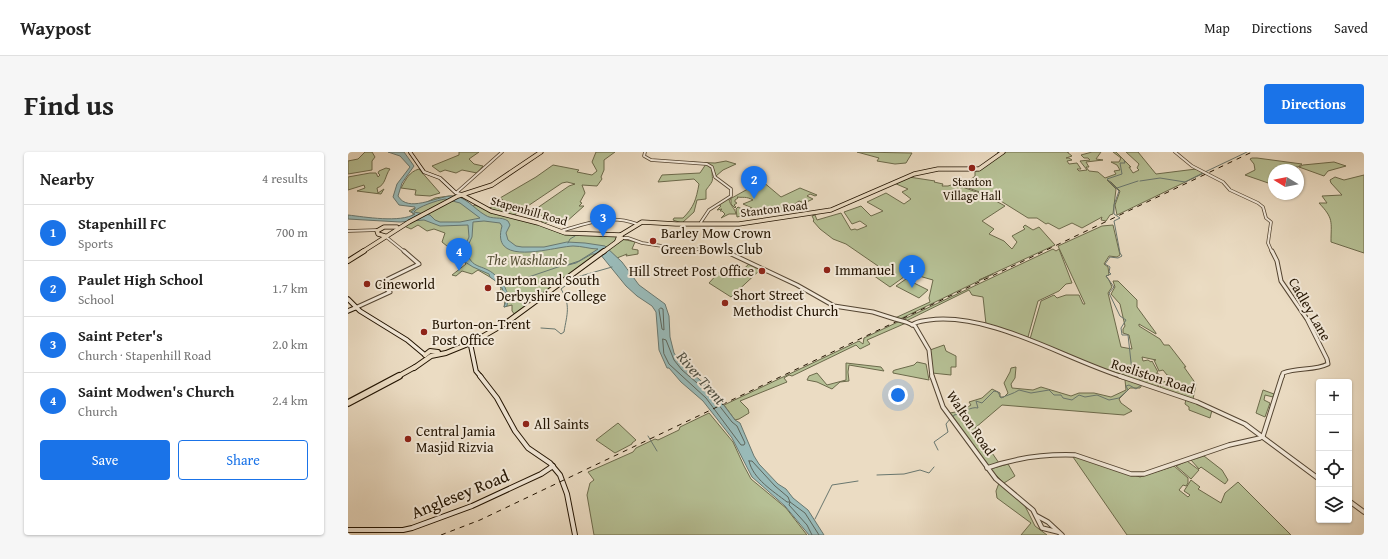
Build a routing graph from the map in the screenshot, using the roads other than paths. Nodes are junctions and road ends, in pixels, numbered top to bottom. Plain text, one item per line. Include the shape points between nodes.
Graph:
1 (410, 152) edge
2 (502, 152) edge
3 (541, 152) edge
4 (645, 152) edge
5 (1002, 152) edge
6 (1175, 152) edge
7 (462, 195) junction
8 (702, 222) junction
9 (638, 223) junction
10 (394, 228) junction
11 (348, 231) edge
12 (378, 232) junction
13 (561, 232) junction
14 (384, 236) junction
15 (622, 237) junction
16 (348, 261) edge
17 (348, 299) edge
18 (355, 308) junction
19 (348, 311) edge
20 (912, 325) junction
21 (471, 341) junction
22 (448, 352) junction
23 (429, 354) junction
24 (414, 368) junction
25 (348, 403) edge
26 (1263, 436) junction
27 (553, 466) junction
28 (987, 468) junction
29 (1316, 477) edge
30 (1352, 503) edge
31 (1364, 512) edge
32 (1036, 515) junction
33 (1044, 521) junction
34 (1040, 524) junction
35 (1049, 527) junction
36 (348, 530) edge
37 (575, 535) edge
38 (1062, 535) edge

1 - 7 main road via 424,172 440,178
2 - 7 street
3 - 7 highway via 492,185
4 - 8 street via 644,155 649,160 710,165 715,177 732,190 731,196 706,213
5 - 8 highway, Stanton Road via 979,169 938,169 917,174 844,205 814,214 752,222
6 - 26 street, Cadley Lane via 1192,166 1220,180 1230,190 1263,207 1271,222 1268,243 1277,262 1282,284 1307,319 1329,362 1326,366 1295,369 1283,373
7 - 10 highway
7 - 13 highway, Stapenhill Road via 491,211 538,223
8 - 9 highway, Stanton Road
9 - 13 street via 611,218
9 - 15 highway
10 - 12 highway via 384,227
10 - 14 highway
11 - 12 street
12 - 14 highway
13 - 15 highway, Stapenhill Road
14 - 16 highway
14 - 18 street via 418,264 384,281 382,286 390,292
15 - 20 street, bridge via 692,251 714,248 724,250 797,284 834,306 884,316
15 - 21 highway via 522,312
17 - 18 main road
18 - 19 main road
18 - 23 main road
20 - 26 street, Rosliston Road via 916,322 939,319 966,321 1004,330 1108,373 1196,402 1242,422
20 - 28 street, Walton Road via 920,331 929,350 931,374 940,400
21 - 22 highway
21 - 23 highway via 446,351
21 - 27 main road via 476,371 498,398 515,431 528,448
22 - 23 highway
22 - 24 highway via 431,356
23 - 24 highway
24 - 25 highway
26 - 28 street via 1138,475 1065,454 1024,458
26 - 29 street, Rosliston Road
27 - 36 main road, Anglesey Road via 464,509 412,528
27 - 37 main road via 565,487
28 - 32 street, Walton Road
30 - 31 street
32 - 33 street
32 - 34 street
33 - 34 street
33 - 35 street
34 - 35 street via 1043,529
35 - 38 street

